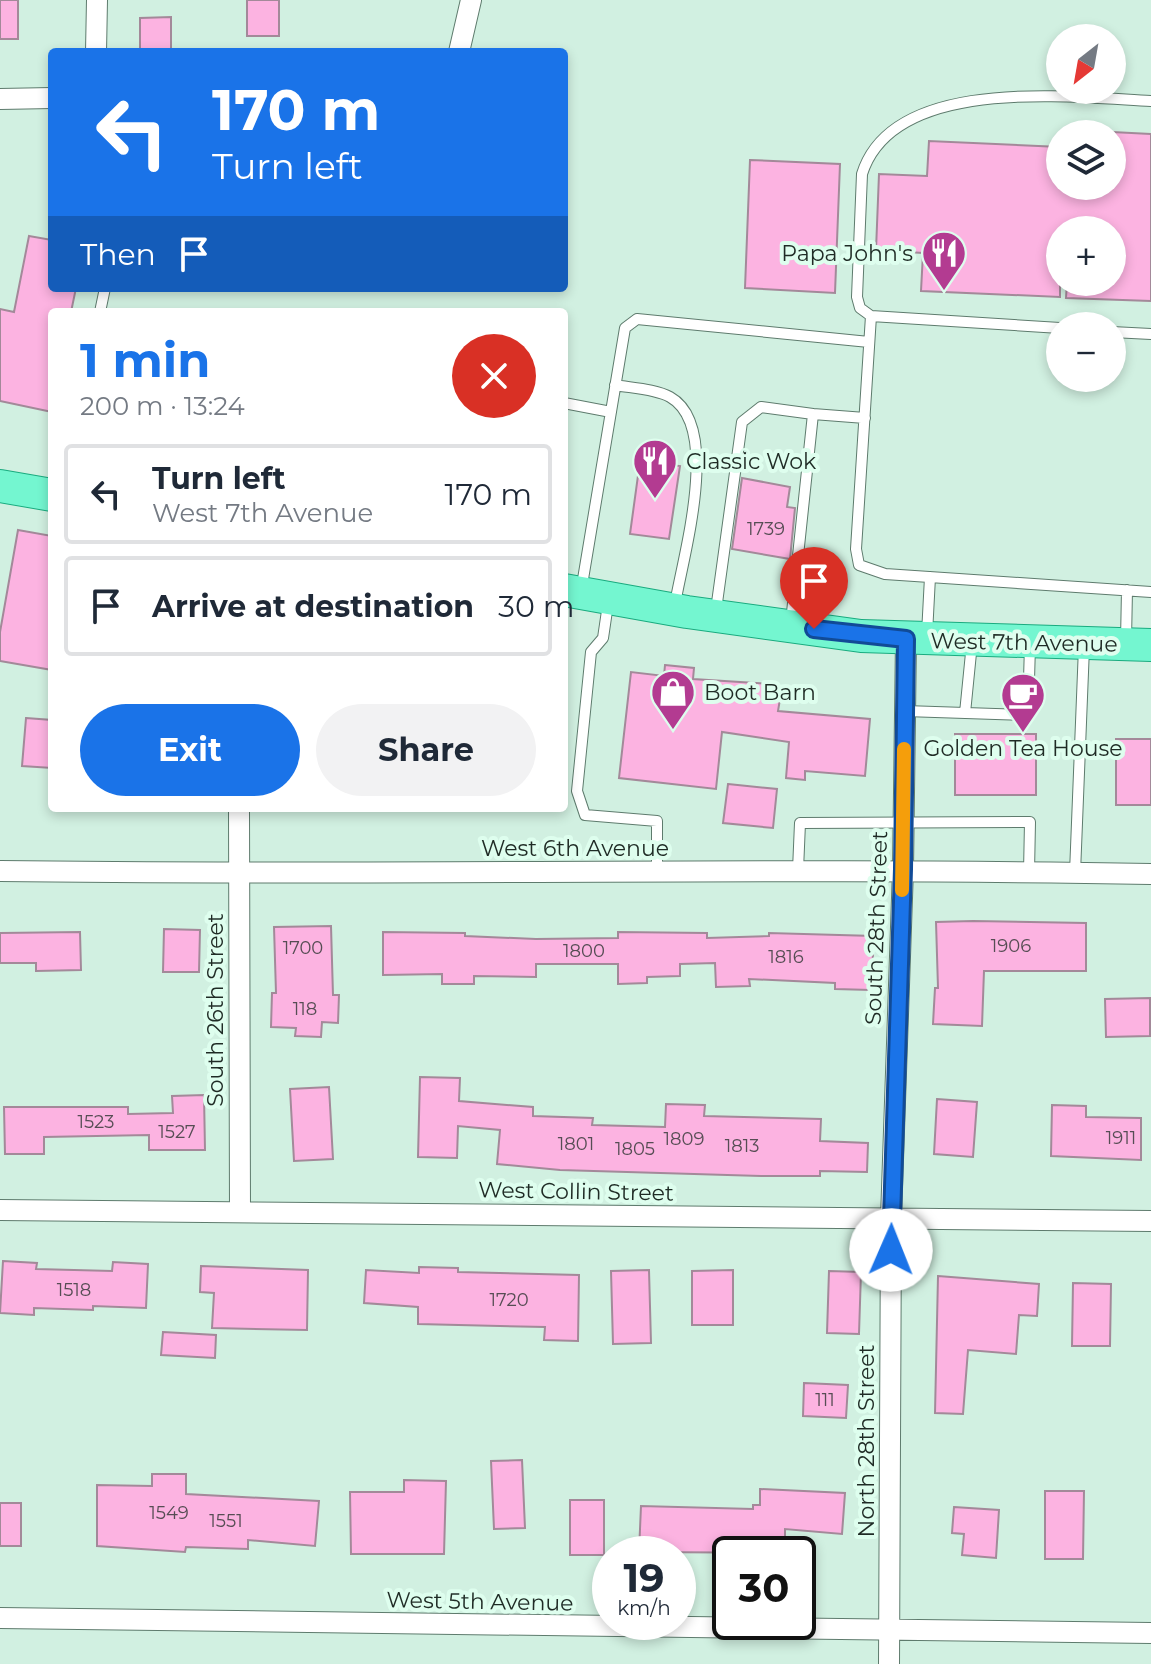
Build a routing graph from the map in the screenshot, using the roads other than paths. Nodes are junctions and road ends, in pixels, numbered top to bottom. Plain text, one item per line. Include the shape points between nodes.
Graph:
1 (97, 0) edge
2 (471, 0) edge
3 (96, 48) edge
4 (461, 48) edge
5 (48, 98) edge
6 (0, 99) edge
7 (1151, 101) edge
8 (871, 316) junction
9 (1046, 327) edge
10 (1126, 333) edge
11 (1151, 334) edge
12 (869, 342) junction
13 (615, 385) junction
14 (568, 404) edge
15 (611, 412) junction
16 (813, 414) junction
17 (865, 418) junction
18 (0, 486) edge
19 (48, 494) edge
20 (930, 577) junction
21 (1127, 590) junction
22 (1151, 592) edge
23 (585, 593) edge
24 (674, 610) junction
25 (715, 616) junction
26 (790, 626) junction
27 (916, 640) junction
28 (972, 641) junction
29 (1030, 643) junction
30 (1084, 644) junction
31 (1138, 645) edge
32 (905, 711) junction
33 (965, 713) junction
34 (239, 812) edge
35 (904, 823) junction
36 (903, 869) junction
37 (798, 870) junction
38 (0, 871) edge
39 (657, 871) junction
40 (1029, 872) junction
41 (1075, 873) junction
42 (239, 874) junction
43 (1151, 874) edge
44 (0, 1210) edge
45 (240, 1212) junction
46 (891, 1218) junction
47 (1151, 1221) edge
48 (0, 1618) edge
49 (889, 1631) junction
50 (1151, 1633) edge
51 (889, 1664) edge

1 - 3 street
2 - 4 street
5 - 6 street
7 - 8 lane via 1006,95 951,105 902,125 881,141 868,155 862,174 857,297 860,308
8 - 9 lane
8 - 12 lane
10 - 11 lane
12 - 13 lane via 637,319 625,328
12 - 17 lane
13 - 15 lane
13 - 24 lane via 671,397 693,421 699,457
14 - 15 lane
15 - 23 lane
16 - 17 lane
16 - 25 lane via 761,407 742,422
16 - 26 lane
17 - 20 lane via 859,565 885,574
18 - 19 main road
20 - 21 lane
20 - 27 lane
21 - 22 lane
21 - 31 lane
23 - 24 main road, West 7th Avenue
23 - 39 lane via 603,638 591,652 577,791 585,815 657,821
24 - 25 main road, West 7th Avenue
25 - 26 main road, West 7th Avenue
26 - 27 main road, West 7th Avenue
27 - 28 main road, West 7th Avenue
27 - 32 street, South 28th Street
28 - 29 main road, West 7th Avenue
28 - 33 lane
29 - 30 main road, West 7th Avenue
29 - 33 lane via 1028,715
30 - 31 main road, West 7th Avenue
30 - 41 lane
32 - 33 lane
32 - 35 street, South 28th Street
34 - 42 street, South 26th Street
35 - 36 street, South 28th Street
35 - 37 lane via 800,823
35 - 40 lane via 1030,822
36 - 37 street, West 6th Avenue
36 - 40 street, West 6th Avenue
36 - 46 street, South 28th Street
37 - 39 street, West 6th Avenue
38 - 42 street, West 6th Avenue
39 - 42 street, West 6th Avenue
40 - 41 street, West 6th Avenue
41 - 43 street, West 6th Avenue
42 - 45 street, South 26th Street
44 - 45 street, West Collin Street
45 - 46 street, West Collin Street
46 - 47 street, West Collin Street
46 - 49 street, North 28th Street
48 - 49 street, West 5th Avenue
49 - 50 street, West 5th Avenue
49 - 51 street, North 28th Street

